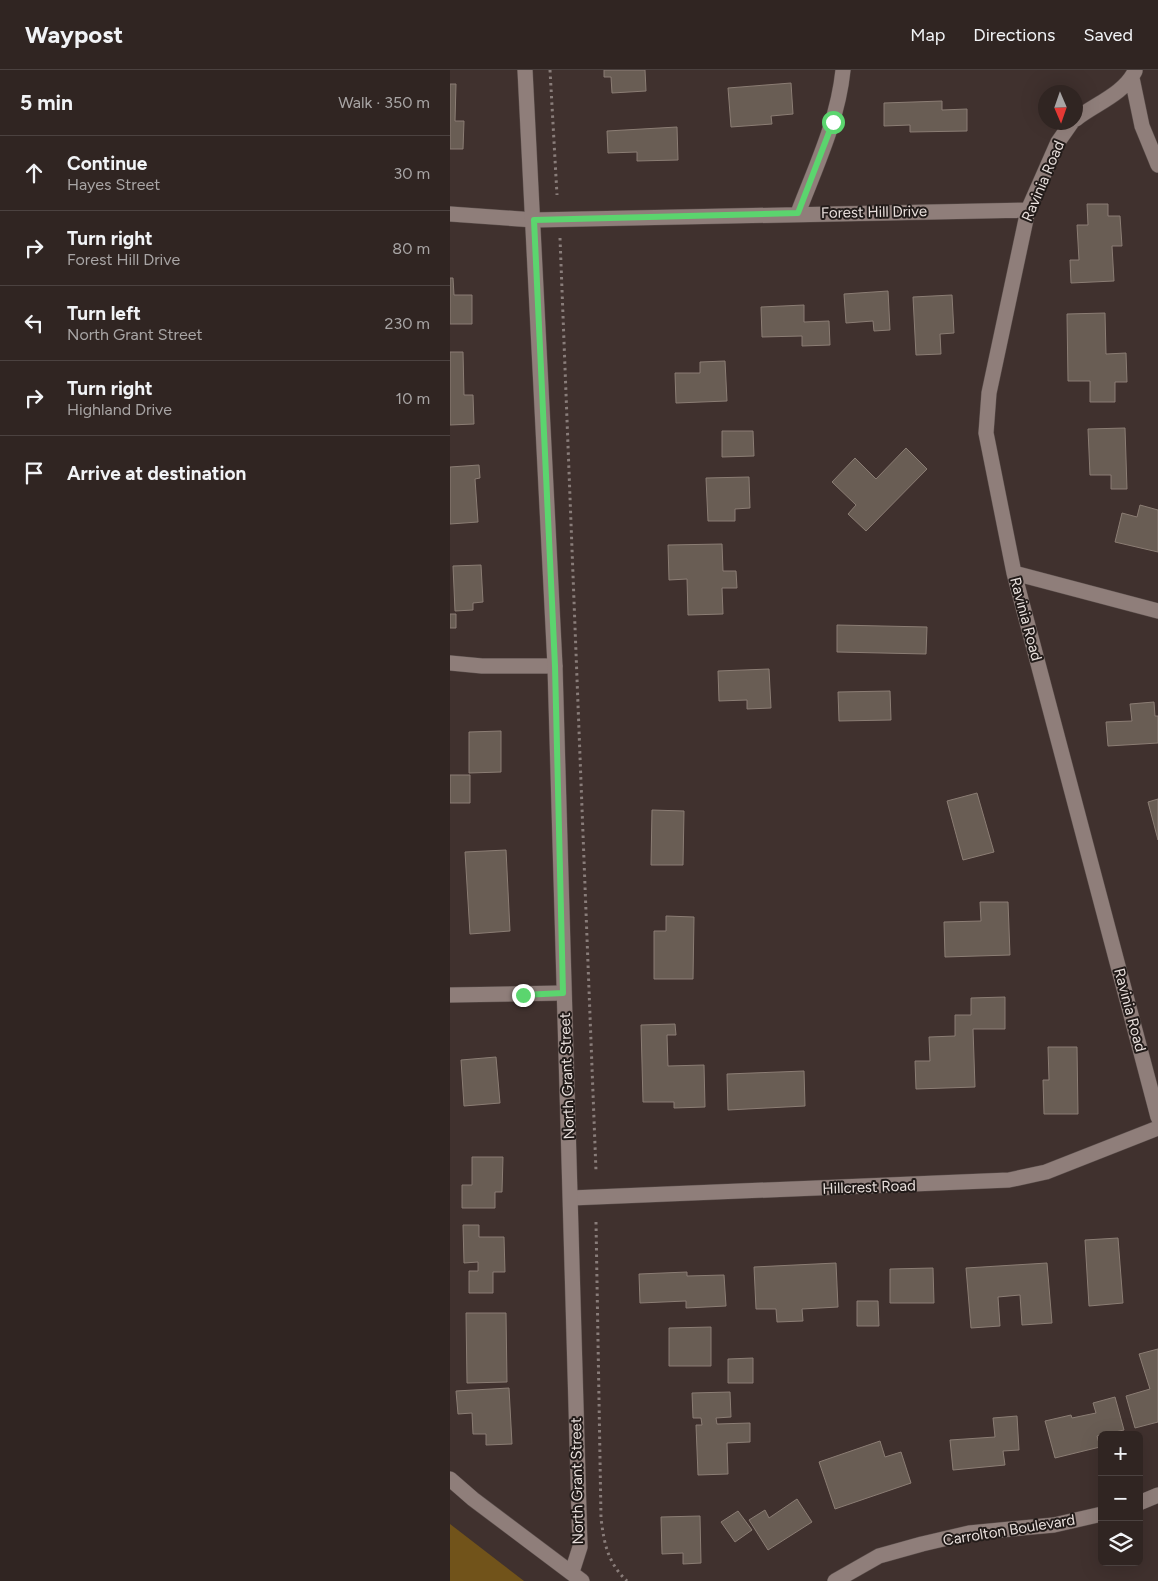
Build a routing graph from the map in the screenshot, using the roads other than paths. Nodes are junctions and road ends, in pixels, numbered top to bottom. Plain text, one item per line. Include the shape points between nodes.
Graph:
1 (525, 70) edge
2 (843, 70) edge
3 (1134, 74) edge
4 (1083, 113) edge
5 (1066, 130) edge
6 (1158, 164) edge
7 (1028, 210) junction
8 (798, 213) junction
9 (450, 214) edge
10 (534, 220) junction
11 (1014, 573) junction
12 (1158, 611) edge
13 (450, 663) edge
14 (555, 666) junction
15 (563, 993) junction
16 (450, 995) edge
17 (1158, 1117) edge
18 (1158, 1128) edge
19 (571, 1198) junction
20 (450, 1479) edge
21 (1158, 1495) edge
22 (1143, 1501) edge
23 (1098, 1515) edge
24 (577, 1577) edge
25 (835, 1581) edge

1 - 10 street, North Grant Street
2 - 8 street via 841,95 833,122
3 - 4 street via 1118,91
3 - 6 street via 1142,126
5 - 7 street, Ravinia Road
7 - 8 street, Forest Hill Drive
7 - 11 street, Ravinia Road via 986,410 986,434
8 - 10 street, Forest Hill Drive
9 - 10 street, Forest Hill Drive
10 - 14 street, North Grant Street
11 - 12 street
11 - 17 street, Ravinia Road
13 - 14 street
14 - 15 street, North Grant Street
15 - 16 street
15 - 19 street, North Grant Street
18 - 19 street, Hillcrest Road via 1046,1172 1009,1180
19 - 24 street, North Grant Street via 580,1547
20 - 24 street
21 - 22 street
23 - 25 street, Carrolton Boulevard via 1054,1525 969,1533 922,1544 879,1556

